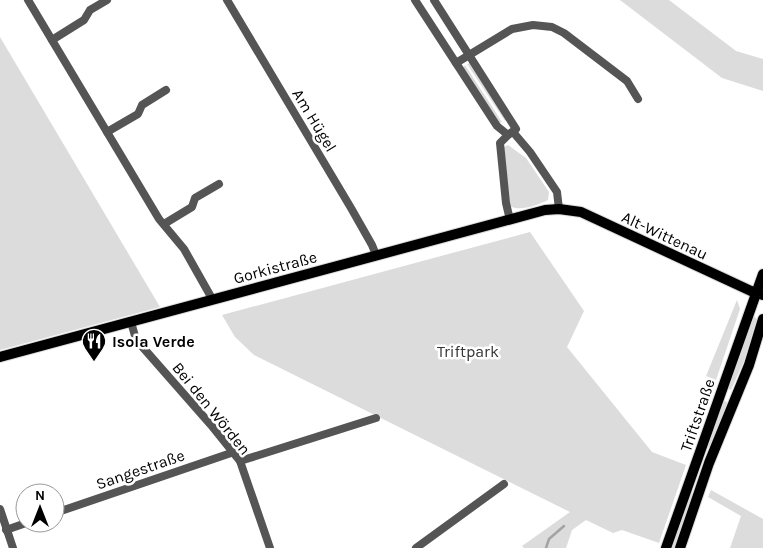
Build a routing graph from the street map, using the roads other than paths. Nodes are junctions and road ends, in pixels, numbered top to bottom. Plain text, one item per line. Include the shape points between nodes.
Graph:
1 (28, 0) edge
2 (107, 0) edge
3 (228, 0) edge
4 (415, 0) edge
5 (434, 0) edge
6 (52, 40) junction
7 (470, 54) junction
8 (456, 63) junction
9 (166, 90) dead end
10 (638, 99) dead end
11 (107, 132) junction
12 (510, 134) junction
13 (219, 184) dead end
14 (559, 209) junction
15 (510, 220) junction
16 (164, 224) junction
17 (376, 255) junction
18 (763, 274) edge
19 (761, 296) edge
20 (211, 300) junction
21 (763, 319) edge
22 (130, 322) junction
23 (0, 357) edge
24 (720, 393) junction
25 (736, 399) junction
26 (376, 418) dead end
27 (234, 452) junction
28 (698, 458) junction
29 (240, 461) junction
30 (709, 463) junction
31 (504, 484) dead end
32 (0, 509) edge
33 (65, 510) edge
34 (15, 527) edge
35 (6, 530) junction
36 (13, 548) edge
37 (270, 548) edge
38 (416, 548) edge
39 (666, 548) edge
40 (680, 548) edge

1 - 6 street
2 - 6 street via 90,10 84,20
3 - 17 street, Am Hügel
4 - 8 street
5 - 7 street
6 - 11 street
7 - 8 street
7 - 10 street via 512,29 534,24 552,27 627,81
7 - 12 street via 516,129
8 - 12 street via 497,126
9 - 11 street via 142,105 138,114
11 - 16 street
12 - 14 street via 530,152 557,192
12 - 15 street via 500,143
13 - 16 street via 195,198 192,207
14 - 15 main road, Gorkistraße
14 - 19 main road, Alt-Wittenau via 581,212
15 - 17 main road, Gorkistraße
16 - 20 street via 184,249
17 - 20 main road, Gorkistraße
18 - 19 main road, Triftstraße
19 - 24 main road, Triftstraße
20 - 22 main road, Gorkistraße
21 - 25 main road, Triftstraße
22 - 23 main road, Gorkistraße
22 - 27 street, Bei den Wörden via 139,343
24 - 25 main road
24 - 28 main road, Triftstraße
25 - 30 main road, Triftstraße
26 - 29 street
27 - 29 street, Bei den Wörden
27 - 33 street, Sangestraße
28 - 30 main road
28 - 39 main road, Triftstraße
29 - 37 street, Bei den Wörden
30 - 40 main road, Triftstraße
31 - 38 street
32 - 35 street
34 - 35 street
35 - 36 street

